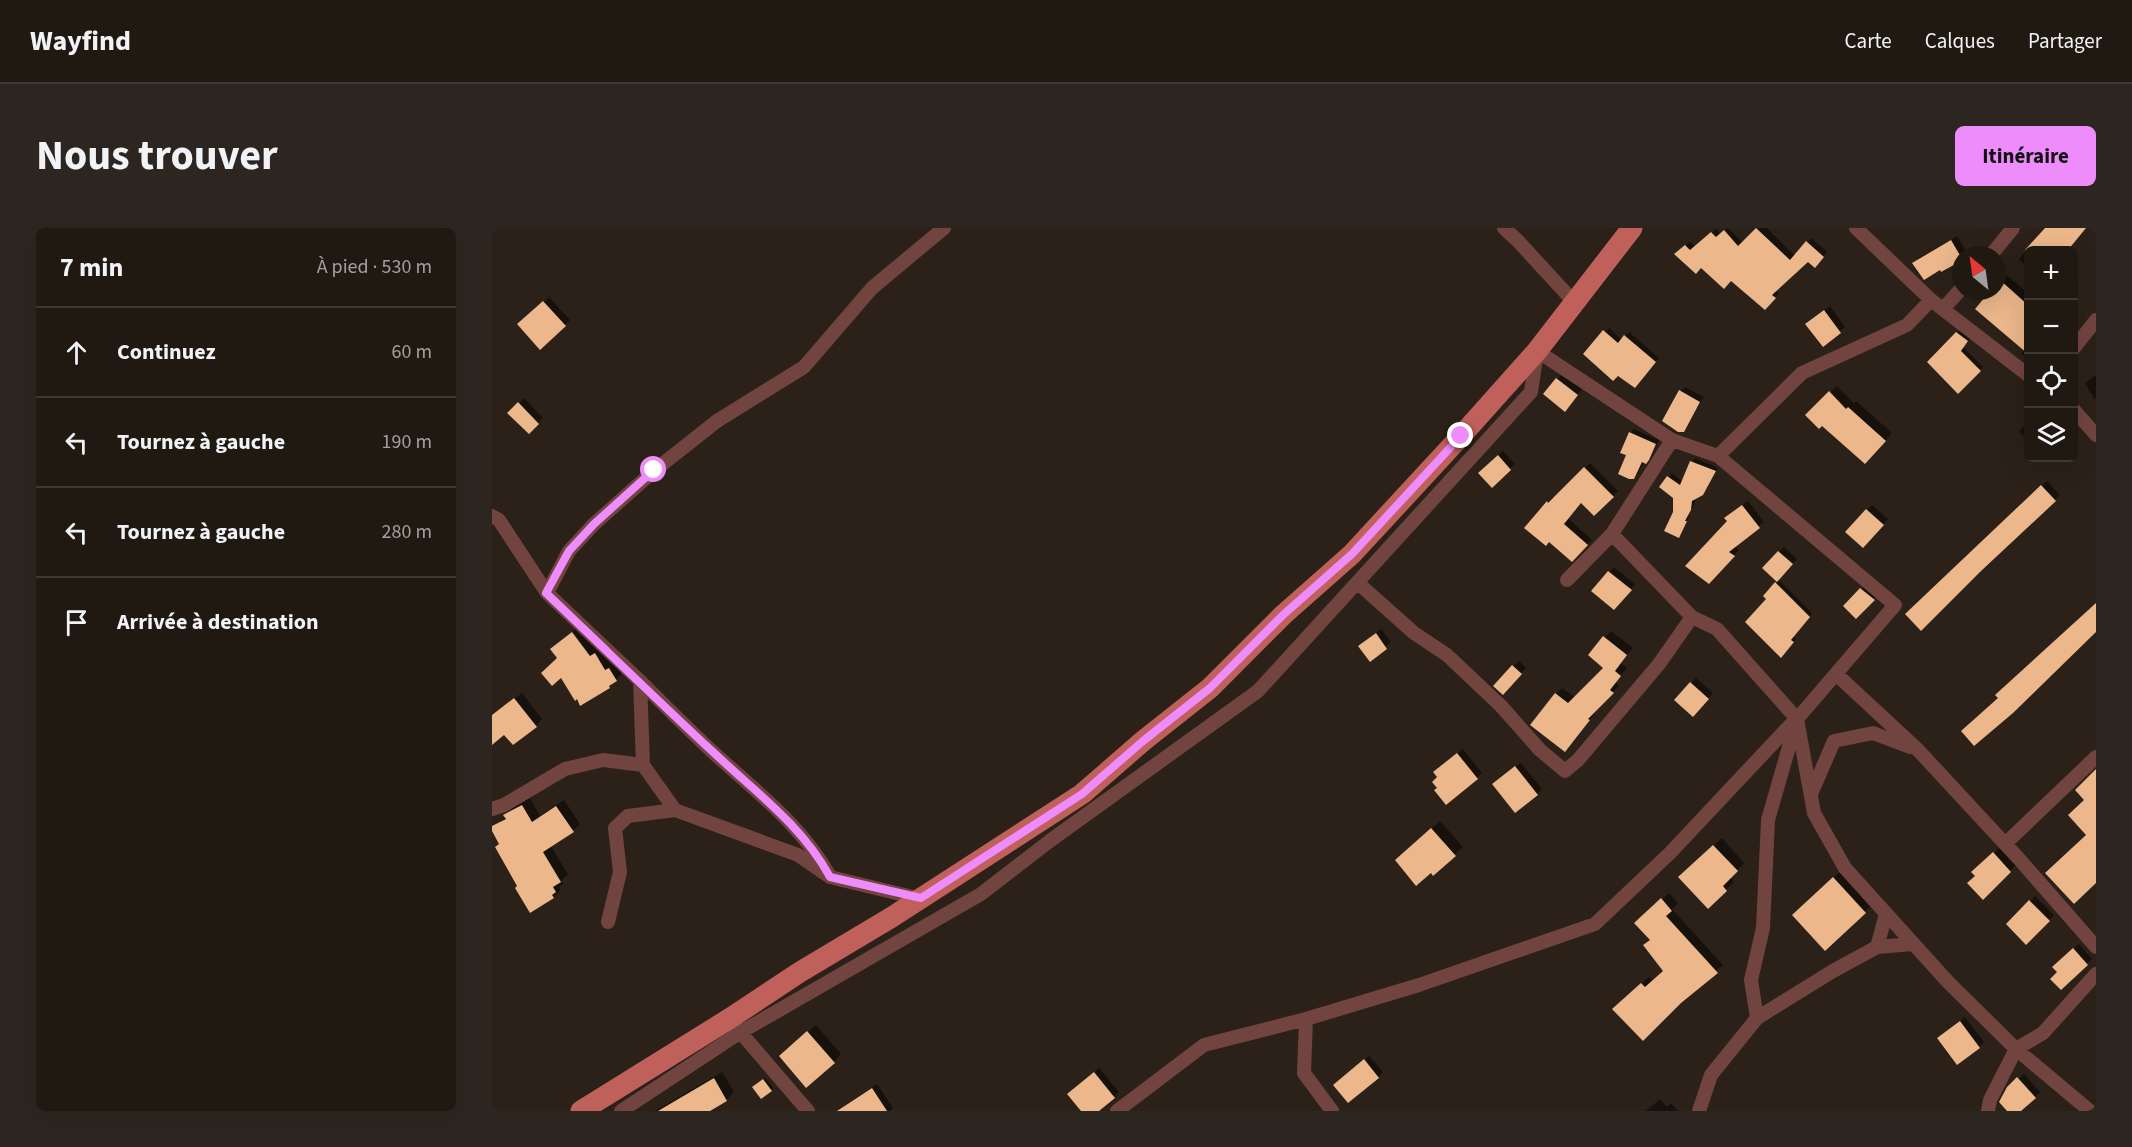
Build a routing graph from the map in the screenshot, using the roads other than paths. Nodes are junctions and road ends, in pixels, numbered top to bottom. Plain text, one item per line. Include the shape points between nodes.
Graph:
1 (945, 228) edge
2 (1504, 228) edge
3 (1632, 228) edge
4 (1856, 228) edge
5 (2013, 228) edge
6 (1998, 246) edge
7 (1952, 299) edge
8 (1931, 300) junction
9 (1574, 302) junction
10 (1943, 309) junction
11 (2096, 320) edge
12 (2078, 342) edge
13 (1537, 351) junction
14 (2024, 372) edge
15 (2078, 415) edge
16 (2096, 435) edge
17 (1672, 440) junction
18 (1718, 456) junction
19 (492, 516) edge
20 (1612, 534) junction
21 (1568, 580) dead end
22 (1358, 583) junction
23 (546, 593) junction
24 (1692, 617) junction
25 (1836, 674) junction
26 (640, 681) junction
27 (1797, 719) junction
28 (1918, 750) junction
29 (2096, 757) edge
30 (643, 765) junction
31 (1811, 794) junction
32 (492, 809) edge
33 (675, 810) junction
34 (2005, 844) junction
35 (830, 877) junction
36 (921, 898) junction
37 (1886, 914) junction
38 (608, 922) dead end
39 (1913, 944) junction
40 (1877, 947) junction
41 (2096, 947) edge
42 (2096, 974) edge
43 (1757, 1018) junction
44 (1306, 1019) junction
45 (735, 1025) junction
46 (2016, 1049) junction
47 (581, 1111) edge
48 (621, 1111) edge
49 (808, 1111) edge
50 (1117, 1111) edge
51 (1332, 1111) edge
52 (1699, 1111) edge
53 (1988, 1111) edge
54 (2090, 1111) edge

1 - 23 street via 872,288 804,367 717,421 594,524 569,551
2 - 9 street
3 - 9 main road
4 - 8 street
5 - 6 street
7 - 10 street
8 - 10 street
8 - 18 street via 1907,325 1802,373
9 - 13 main road
10 - 14 street
11 - 12 street
13 - 17 street
13 - 22 street via 1531,392
13 - 36 main road via 1352,554 1210,688 1082,794
15 - 16 street
17 - 18 street
17 - 20 street
18 - 25 street via 1895,605
19 - 23 street via 499,520
20 - 21 street
20 - 24 street
22 - 24 street via 1414,633 1447,655 1565,771 1659,664
22 - 45 street via 1258,691 981,894
23 - 26 street
24 - 27 street via 1717,629
25 - 27 street
25 - 28 street
26 - 30 street
26 - 35 street via 792,824 818,855
27 - 31 street
27 - 43 street via 1768,820 1763,928 1751,980
27 - 44 street via 1670,853 1595,924
28 - 31 street via 1874,733 1834,741
28 - 34 street
29 - 34 street
30 - 32 street via 603,760 565,769
30 - 33 street
31 - 37 street via 1815,813 1845,868
33 - 35 street via 798,855
33 - 38 street via 628,816 615,828 620,872
34 - 41 street
35 - 36 street
36 - 45 main road via 800,972
37 - 39 street
37 - 40 street
39 - 40 street
39 - 46 street
40 - 43 street
42 - 46 street via 2043,1034
43 - 52 street via 1711,1075
44 - 50 street via 1204,1046
44 - 51 street via 1304,1073
45 - 47 main road
45 - 48 street
45 - 49 street
46 - 53 street
46 - 54 street

